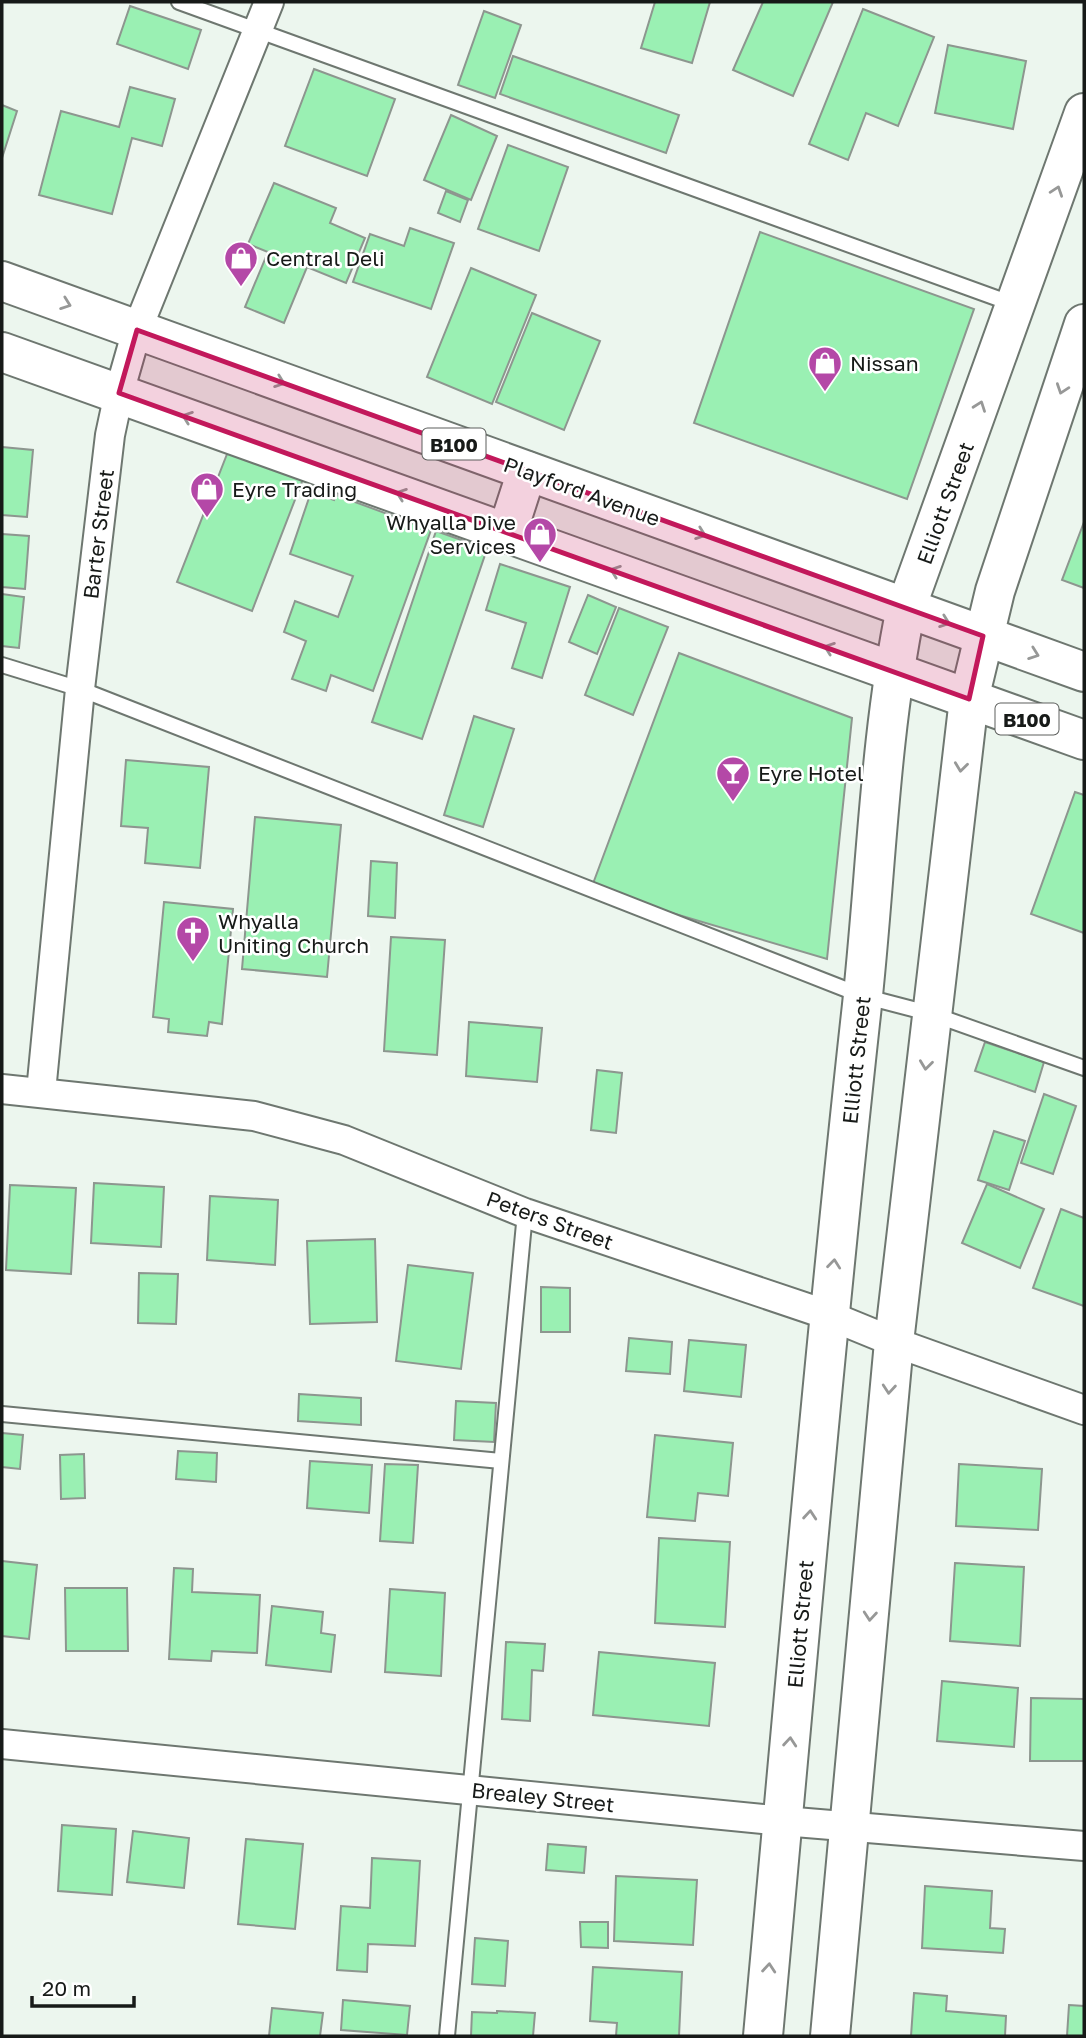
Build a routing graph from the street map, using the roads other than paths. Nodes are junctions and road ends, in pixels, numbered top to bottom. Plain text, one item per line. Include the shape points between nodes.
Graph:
1 (179, 2) edge
2 (269, 2) edge
3 (259, 29) junction
4 (1084, 113) edge
5 (2, 281) edge
6 (1017, 305) junction
7 (137, 330) junction
8 (1083, 334) edge
9 (2, 352) edge
10 (118, 393) junction
11 (527, 471) junction
12 (507, 533) junction
13 (906, 608) junction
14 (983, 636) junction
15 (2, 665) edge
16 (893, 671) junction
17 (1084, 672) edge
18 (80, 689) junction
19 (969, 699) junction
20 (1084, 740) edge
21 (863, 996) junction
22 (932, 1014) junction
23 (1084, 1068) edge
24 (2, 1089) edge
25 (41, 1092) junction
26 (525, 1213) junction
27 (828, 1315) junction
28 (894, 1342) junction
29 (1084, 1410) edge
30 (2, 1414) edge
31 (501, 1461) junction
32 (2, 1744) edge
33 (469, 1790) junction
34 (783, 1821) junction
35 (851, 1825) junction
36 (1084, 1846) edge
37 (447, 2036) edge
38 (763, 2036) edge
39 (830, 2036) edge

1 - 3 lane
2 - 3 street, Barter Street
3 - 6 lane
3 - 7 street, Barter Street
6 -> 4 main road, Elliott Street
5 -> 7 main road, Playford Avenue / B100
13 -> 6 main road, Elliott Street
7 - 10 street, Barter Street
7 -> 11 main road, Playford Avenue / B100
8 -> 14 main road via 1013,531
9 - 10 main road, B100
12 -> 10 main road, B100
10 - 18 street, Barter Street
11 - 12 main road
11 -> 13 main road, Playford Avenue / B100
16 -> 12 main road, B100
13 -> 14 main road, Playford Avenue / B100
13 - 16 main road, Elliott Street
14 -> 17 main road, Playford Avenue / B100
14 - 19 main road
15 - 18 lane
16 - 19 main road, B100
16 - 21 main road, Elliott Street
18 - 21 lane
18 - 25 street, Barter Street
19 - 20 main road, B100
19 -> 22 main road
21 - 22 lane
27 -> 21 main road, Elliott Street
22 - 23 lane
22 -> 28 main road
24 - 25 street, Peters Street
25 - 26 street, Peters Street via 254,1116 344,1140
26 - 27 street, Peters Street
26 - 31 lane
27 - 28 street, Peters Street
34 -> 27 main road, Elliott Street
28 - 29 street, Peters Street
28 -> 35 main road
30 - 31 lane
31 - 33 lane
32 - 33 street, Brealey Street
33 - 34 street, Brealey Street
33 - 37 lane
34 - 35 street, Brealey Street
38 -> 34 main road, Elliott Street
35 - 36 street, Brealey Street
35 - 39 main road

